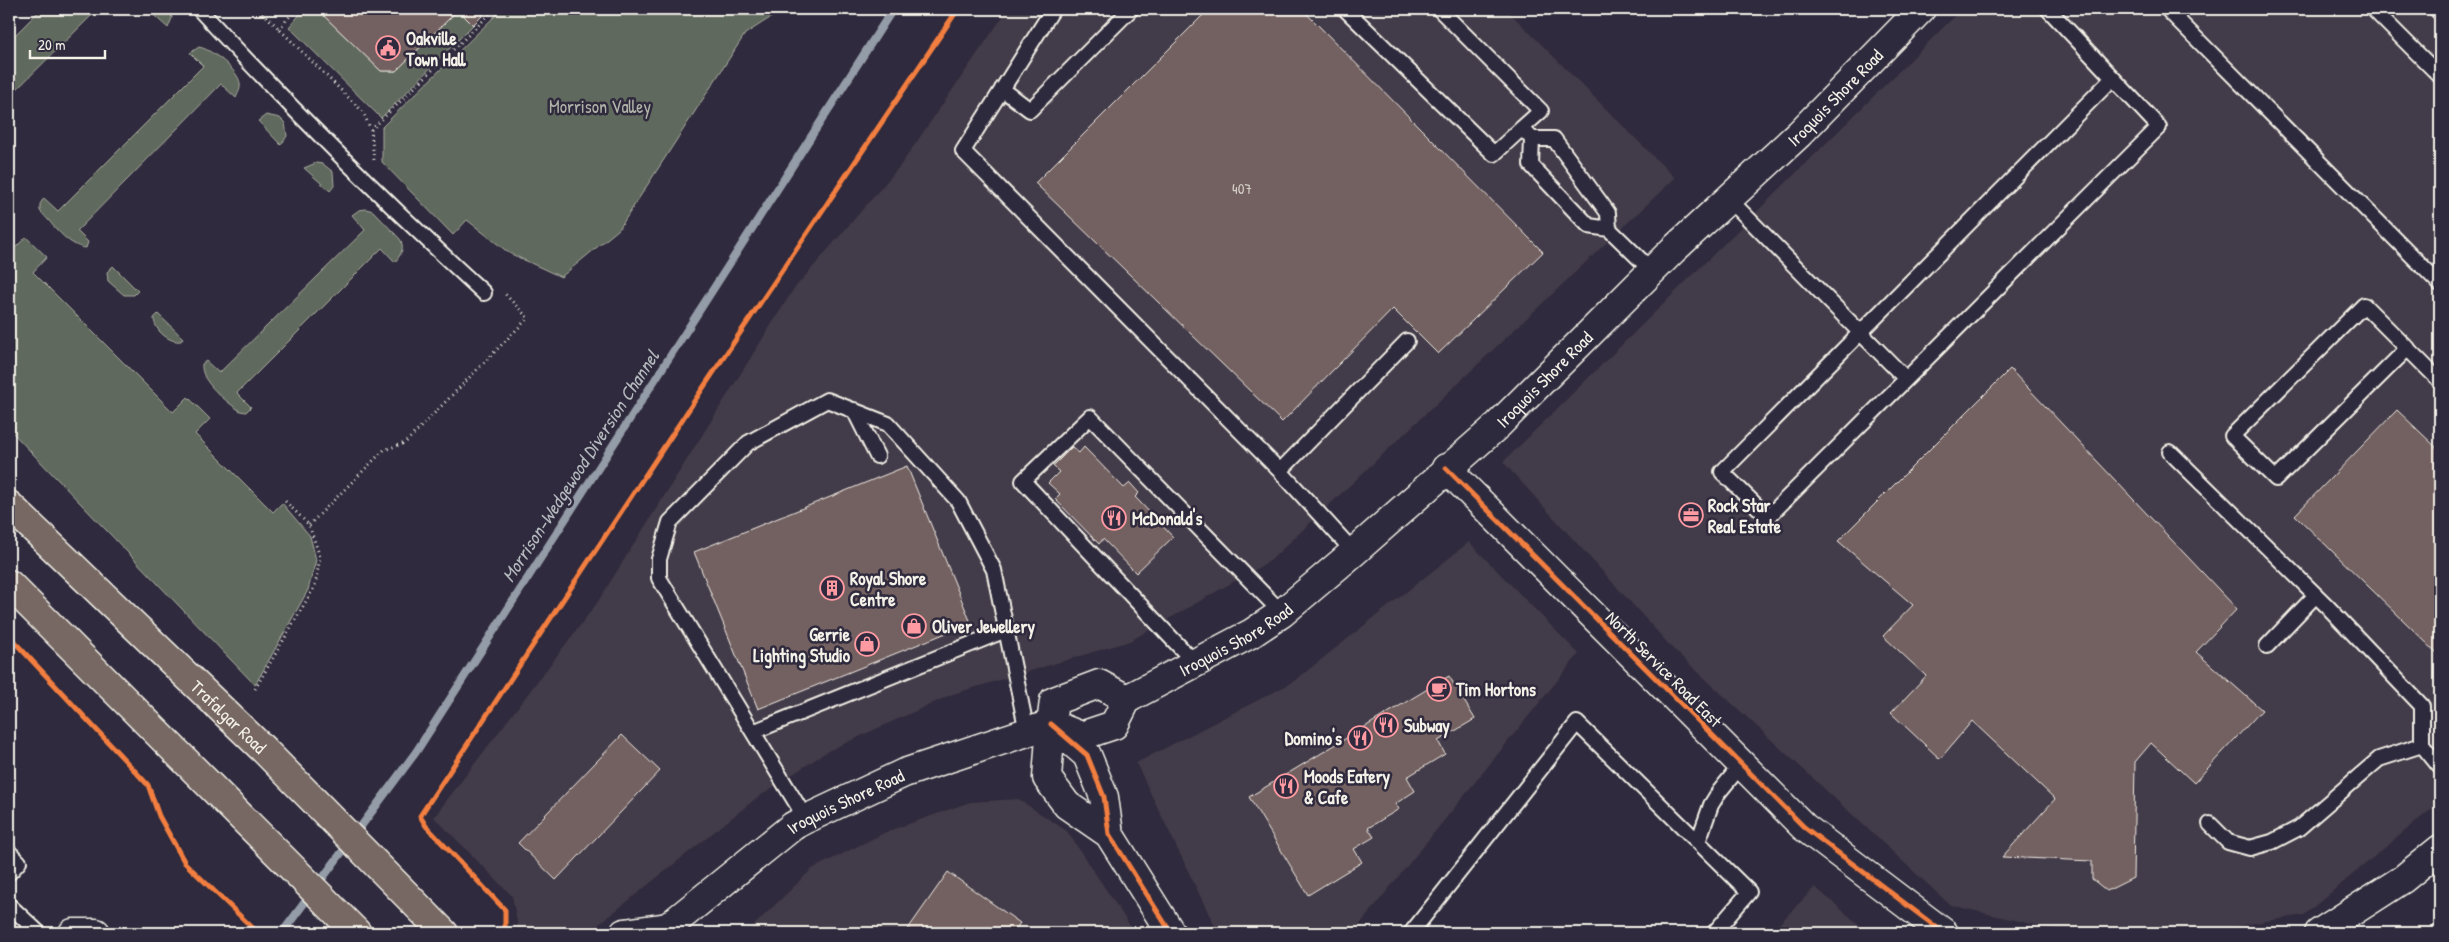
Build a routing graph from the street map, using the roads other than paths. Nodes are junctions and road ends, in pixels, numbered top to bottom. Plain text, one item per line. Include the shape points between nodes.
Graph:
1 (200, 9) edge
2 (1053, 9) edge
3 (1131, 9) edge
4 (1345, 9) edge
5 (1439, 9) edge
6 (1921, 9) edge
7 (2048, 9) edge
8 (2167, 9) edge
9 (2372, 9) edge
10 (2436, 9) edge
11 (2440, 13) edge
12 (2440, 76) edge
13 (2113, 78) junction
14 (1002, 89) junction
15 (1522, 128) junction
16 (1532, 139) junction
17 (1728, 199) junction
18 (1609, 229) junction
19 (1652, 271) junction
20 (2440, 284) edge
21 (484, 293) dead end
22 (1860, 332) junction
23 (1407, 341) dead end
24 (2408, 348) junction
25 (1906, 379) junction
26 (2440, 381) edge
27 (854, 410) junction
28 (2170, 452) dead end
29 (877, 456) dead end
30 (1446, 468) junction
31 (1280, 471) junction
32 (9, 504) edge
33 (1354, 552) junction
34 (9, 584) edge
35 (2316, 596) junction
36 (1282, 613) junction
37 (1006, 630) junction
38 (2267, 646) dead end
39 (1195, 663) junction
40 (1127, 699) junction
41 (1039, 728) junction
42 (753, 732) junction
43 (2422, 745) junction
44 (1741, 765) junction
45 (2440, 768) edge
46 (806, 819) junction
47 (2210, 824) dead end
48 (1109, 834) junction
49 (1698, 842) junction
50 (2440, 850) edge
51 (9, 852) edge
52 (9, 873) edge
53 (9, 905) edge
54 (667, 930) edge
55 (39, 933) edge
56 (73, 933) edge
57 (96, 933) edge
58 (357, 933) edge
59 (444, 933) edge
60 (624, 933) edge
61 (1171, 933) edge
62 (1411, 933) edge
63 (1714, 933) edge
64 (1944, 933) edge
65 (2319, 933) edge

1 - 21 lane via 269,85 365,181
2 - 14 lane
3 - 14 lane via 1030,110
4 - 15 lane via 1494,154
5 - 15 lane via 1541,111
6 - 17 main road, Iroquois Shore Road via 1799,134
7 - 13 lane
8 - 20 lane
9 - 12 lane
10 - 11 lane
13 - 22 lane
13 - 25 lane via 2159,127
14 - 31 lane via 963,151
15 - 16 lane
16 - 18 lane via 1554,139 1608,213
16 - 18 lane via 1531,165 1589,226
17 - 19 main road, Iroquois Shore Road
17 - 22 lane
18 - 19 lane
19 - 30 main road, Iroquois Shore Road via 1498,425
22 - 25 lane
22 - 25 lane via 1722,472 1768,517
23 - 31 lane
24 - 24 lane via 2276,479 2232,436 2364,305
24 - 26 lane
27 - 29 lane
27 - 37 lane via 888,424 958,501 994,570
27 - 42 lane via 827,400 748,443 670,522 659,559 659,578
28 - 35 lane
30 - 33 main road, Iroquois Shore Road
30 - 44 main road, North Service Road East
31 - 33 lane
32 - 59 main road, Trafalgar Road via 264,750
33 - 36 main road, Iroquois Shore Road
34 - 58 main road
35 - 38 lane
35 - 43 lane via 2422,706
36 - 39 main road, Iroquois Shore Road
36 - 39 lane via 1090,417 1023,480
37 - 41 lane
37 - 42 lane
39 - 40 main road, Iroquois Shore Road
40 - 41 main road via 1114,725 1081,736
40 - 41 main road via 1099,684 1054,701
41 - 46 main road, Iroquois Shore Road via 904,774
41 - 48 main road via 1048,778 1067,805
41 - 48 main road via 1087,755 1104,797
42 - 46 lane
43 - 45 lane
43 - 47 lane via 2379,759 2300,828 2272,842 2250,848 2228,842
44 - 49 lane via 1718,792
44 - 64 main road, North Service Road East via 1804,827
46 - 54 main road, Iroquois Shore Road via 793,826
48 - 61 main road
49 - 62 lane via 1577,723
49 - 63 lane via 1749,892
50 - 65 main road via 2403,879
51 - 52 lane via 19,862
53 - 55 lane
54 - 60 main road, Iroquois Shore Road
56 - 57 main road

